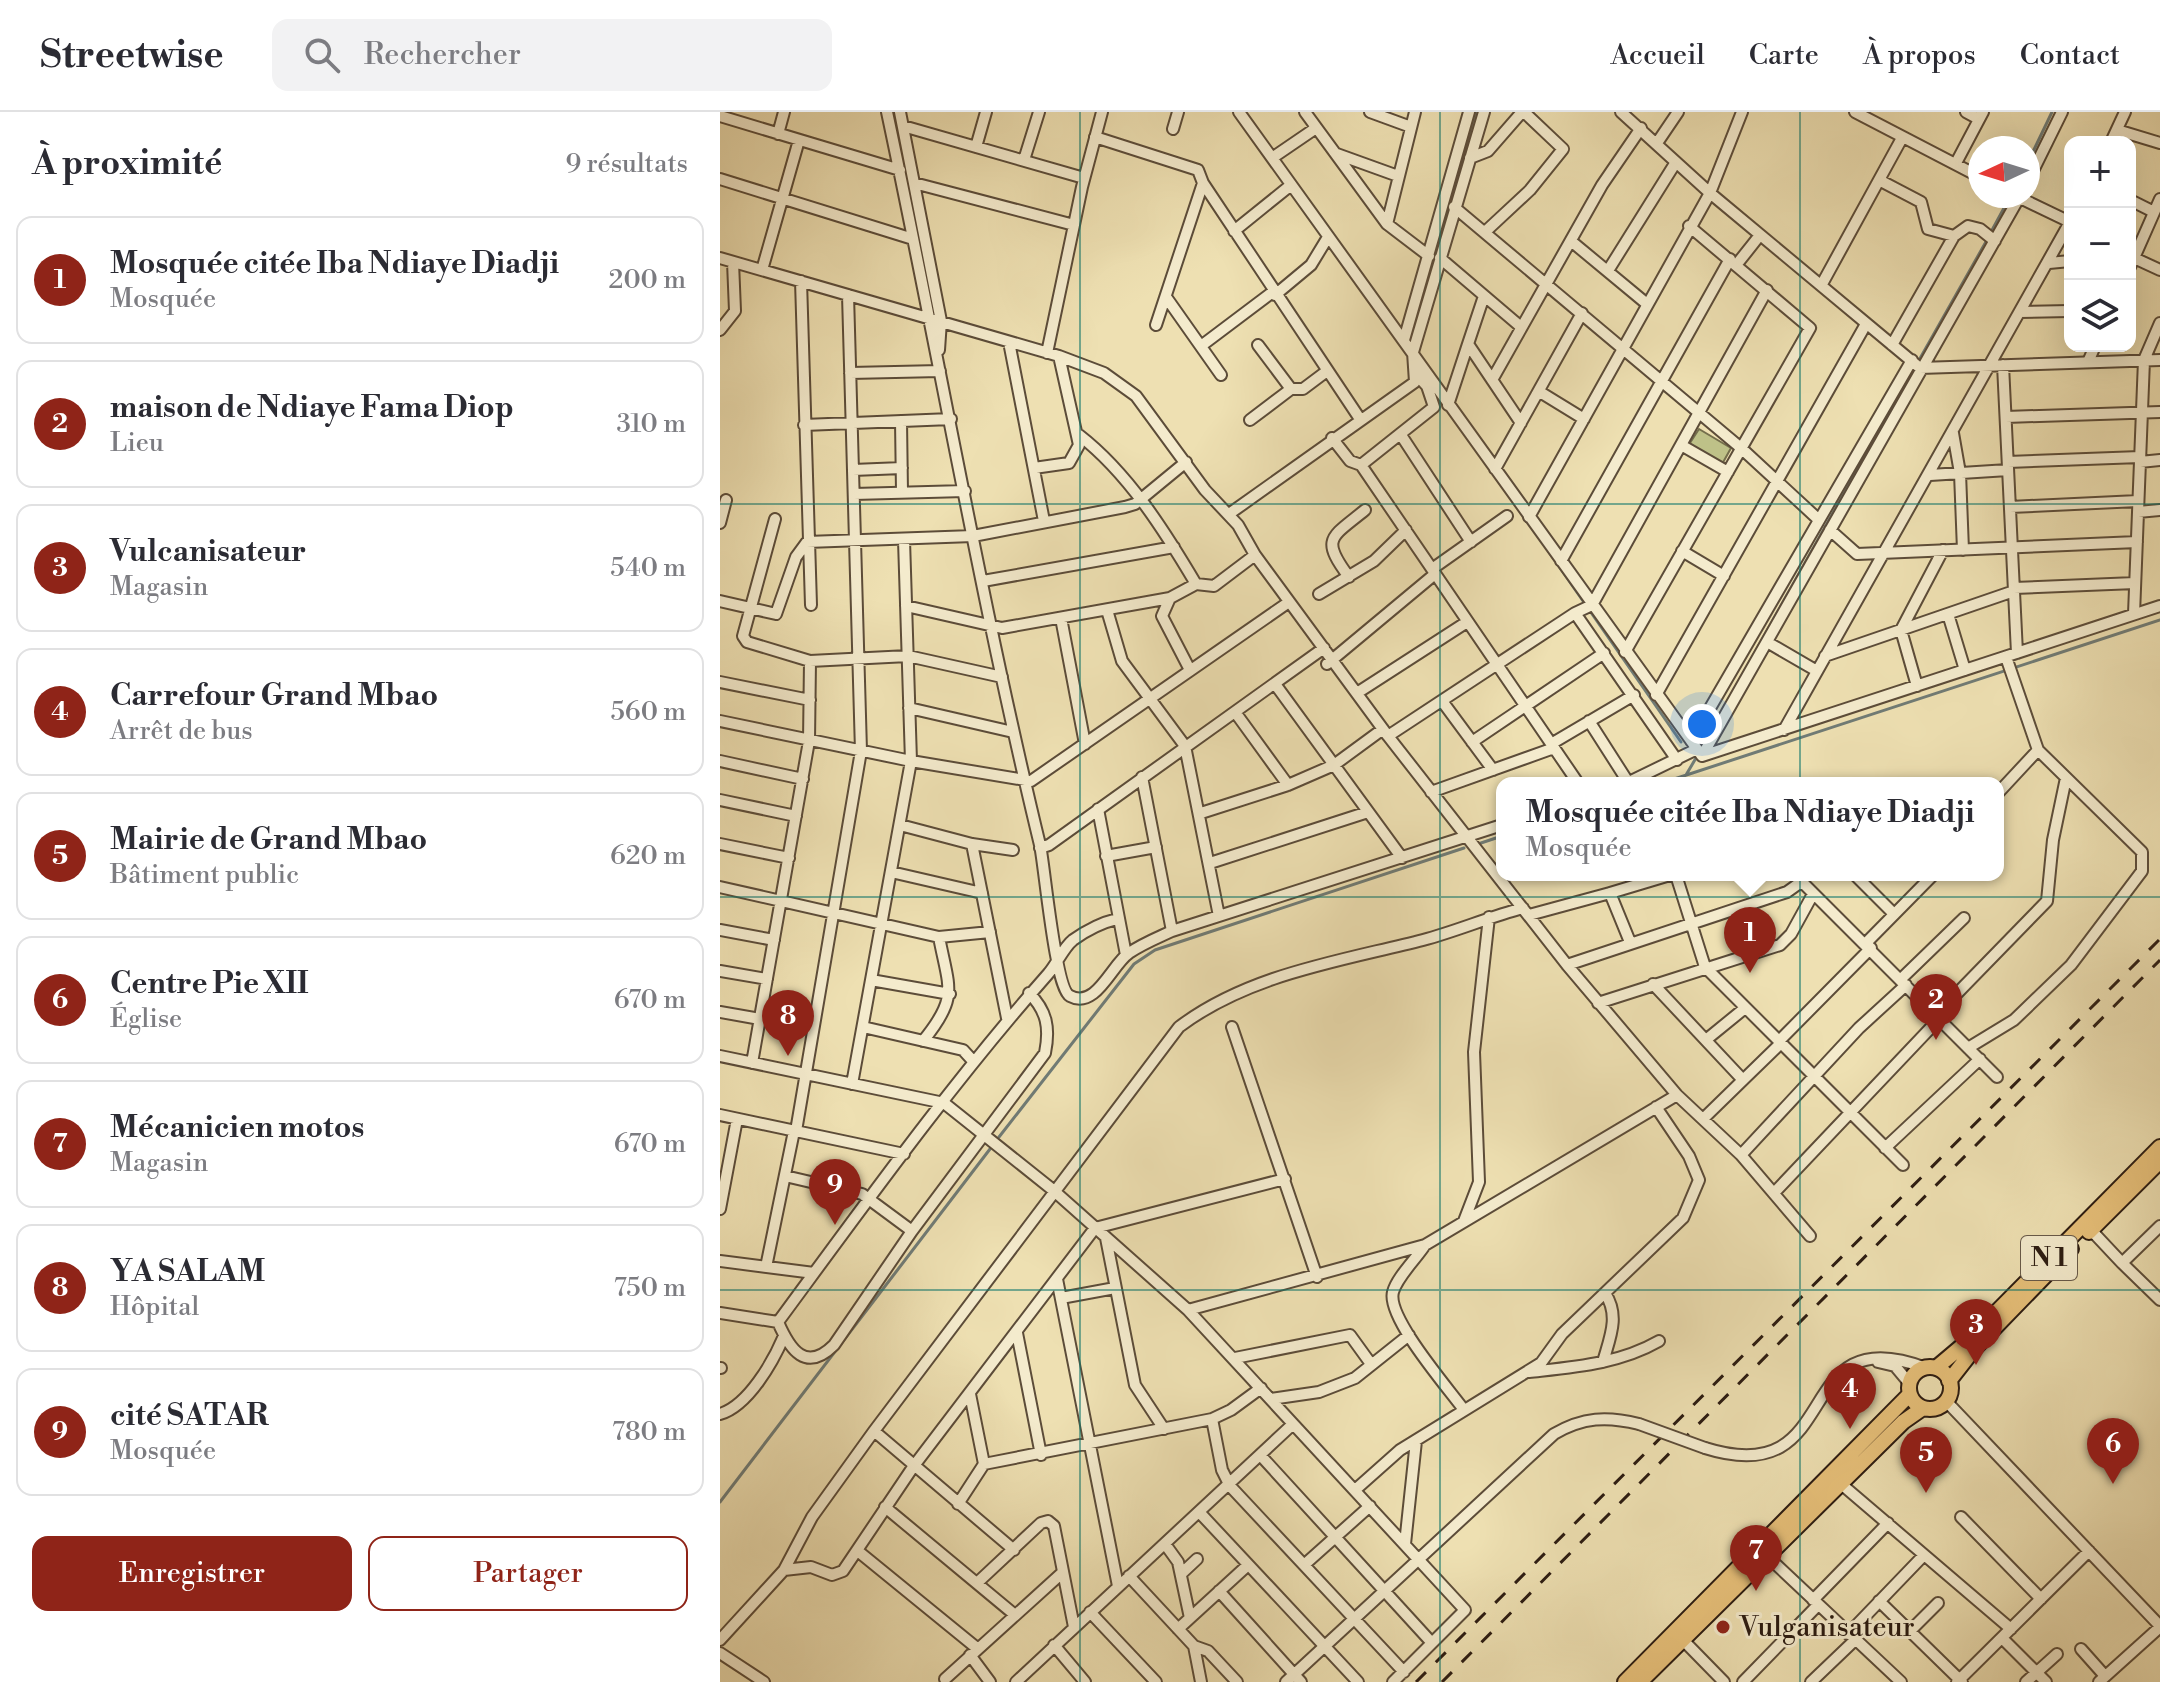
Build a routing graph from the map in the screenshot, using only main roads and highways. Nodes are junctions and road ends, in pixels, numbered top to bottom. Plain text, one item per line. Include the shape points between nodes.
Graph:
1 (2160, 1147) edge
2 (2160, 1161) edge
3 (1931, 1368) junction
4 (1949, 1381) junction
5 (1910, 1389) junction
6 (1923, 1408) junction
7 (1625, 1682) edge
8 (1640, 1682) edge

1 - 3 highway, N 1 via 1968,1341
2 - 4 highway, N 1 via 1974,1349
3 - 4 highway
3 - 5 highway, N 1 via 1917,1372
4 - 6 highway, N 1 via 1946,1401
5 - 6 highway
5 - 7 highway, N 1
6 - 8 highway

